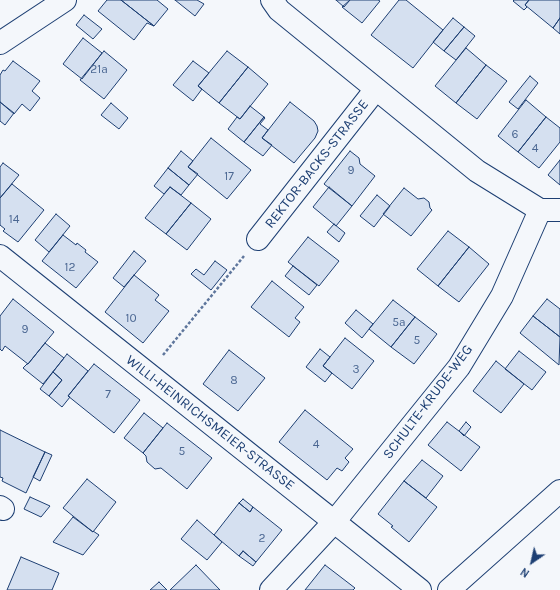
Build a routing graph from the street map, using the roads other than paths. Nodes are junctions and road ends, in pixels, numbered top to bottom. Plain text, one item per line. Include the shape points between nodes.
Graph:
1 (65, 0) edge
2 (272, 0) edge
3 (0, 43) edge
4 (376, 89) junction
5 (550, 210) edge
6 (258, 238) road end
7 (0, 256) edge
8 (560, 491) edge
9 (334, 522) junction
10 (271, 590) edge
11 (420, 590) edge
12 (449, 590) edge

1 - 3 street
2 - 4 street, REKTOR-BACKS-STRASSE via 279,10
4 - 5 street, REKTOR-BACKS-STRASSE via 477,171
4 - 6 street, REKTOR-BACKS-STRASSE
5 - 9 street, SCHULTE-KRUDE-WEG via 459,366
7 - 9 street, WILLI-HEINRICHSMEIER-STRASSE
8 - 12 street
9 - 10 street, SCHULTE-KRUDE-WEG
9 - 11 street, WILLI-HEINRICHSMEIER-STRASSE

